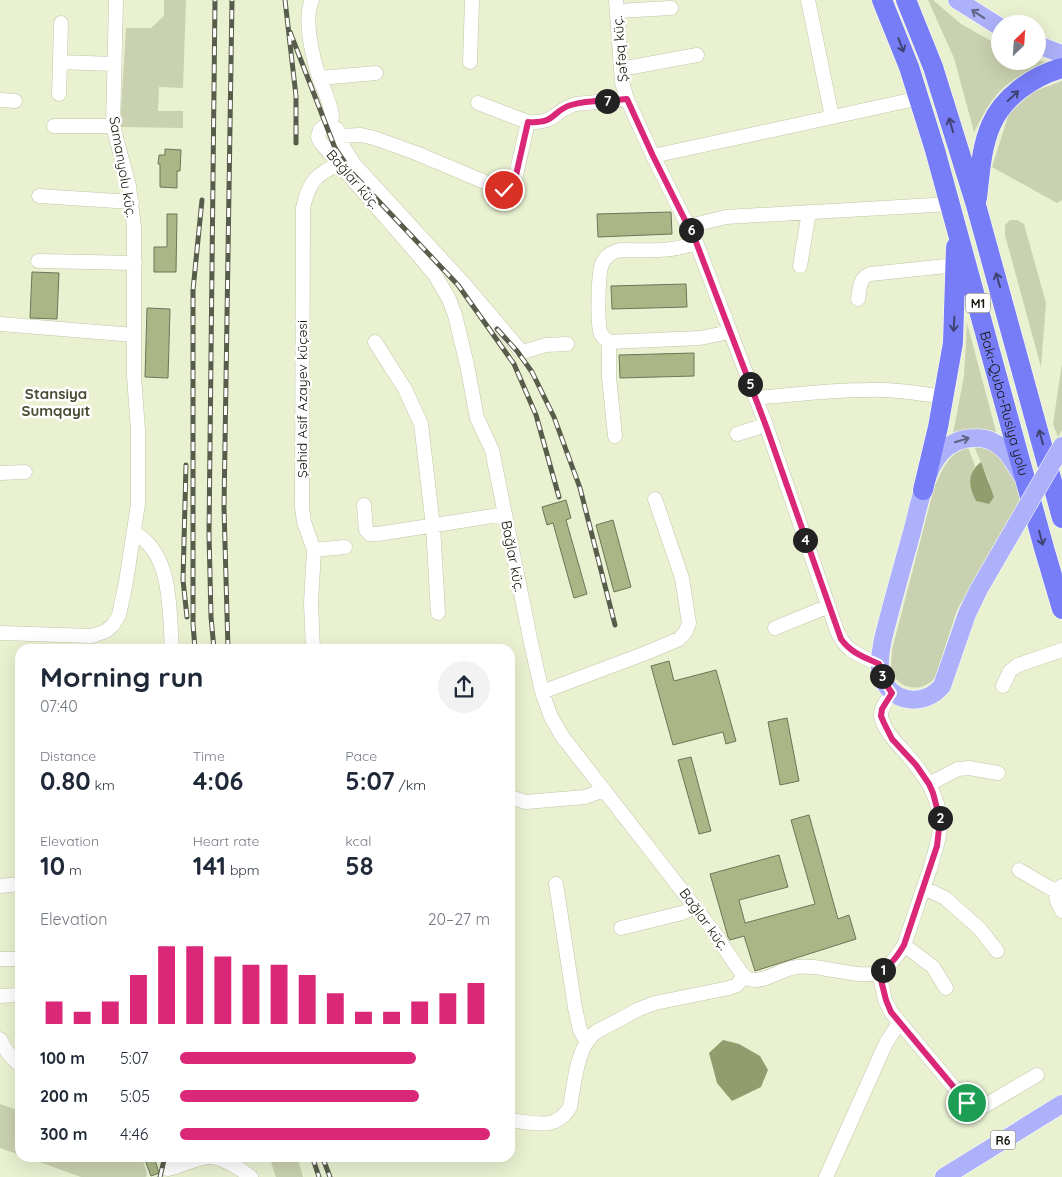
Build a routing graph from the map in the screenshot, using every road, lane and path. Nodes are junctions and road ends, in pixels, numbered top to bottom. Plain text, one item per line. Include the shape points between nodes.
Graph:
1 (116, 0) edge
2 (312, 0) edge
3 (472, 0) edge
4 (808, 0) edge
5 (882, 0) edge
6 (906, 0) edge
7 (957, 0) edge
8 (617, 6) edge
9 (671, 8) dead end
10 (991, 21) edge
11 (61, 23) dead end
12 (1046, 48) edge
13 (1062, 54) edge
14 (697, 55) dead end
15 (60, 62) junction
16 (470, 62) dead end
17 (113, 64) junction
18 (1062, 68) edge
19 (621, 69) junction
20 (376, 73) dead end
21 (320, 78) junction
22 (58, 94) dead end
23 (920, 98) junction
24 (627, 99) junction
25 (0, 100) edge
26 (15, 101) dead end
27 (478, 104) dead end
28 (832, 117) junction
29 (528, 122) junction
30 (328, 123) junction
31 (54, 126) dead end
32 (113, 126) junction
33 (340, 136) junction
34 (653, 156) junction
35 (340, 164) junction
36 (39, 196) dead end
37 (132, 202) junction
38 (976, 205) junction
39 (809, 212) junction
40 (953, 213) junction
41 (689, 226) junction
42 (696, 242) junction
43 (38, 261) dead end
44 (135, 264) junction
45 (800, 266) dead end
46 (956, 266) junction
47 (858, 299) dead end
48 (0, 324) edge
49 (730, 332) junction
50 (134, 335) junction
51 (375, 342) dead end
52 (610, 342) junction
53 (567, 344) dead end
54 (944, 397) junction
55 (755, 398) junction
56 (766, 426) junction
57 (737, 434) dead end
58 (615, 436) dead end
59 (1062, 446) edge
60 (25, 472) dead end
61 (0, 473) edge
62 (1028, 489) junction
63 (923, 490) junction
64 (656, 499) dead end
65 (364, 505) dead end
66 (505, 514) junction
67 (1062, 518) edge
68 (433, 526) junction
69 (135, 533) junction
70 (345, 547) dead end
71 (314, 550) junction
72 (829, 606) junction
73 (1062, 609) edge
74 (438, 613) dead end
75 (775, 628) dead end
76 (0, 633) edge
77 (172, 644) edge
78 (313, 644) edge
79 (1062, 650) edge
80 (879, 664) junction
81 (1003, 686) dead end
82 (542, 692) junction
83 (892, 693) junction
84 (998, 773) dead end
85 (929, 784) junction
86 (604, 790) junction
87 (515, 799) edge
88 (1019, 870) dead end
89 (15, 884) edge
90 (556, 884) dead end
91 (0, 886) edge
92 (924, 888) junction
93 (1059, 889) edge
94 (695, 907) junction
95 (1062, 911) edge
96 (621, 928) dead end
97 (904, 945) junction
98 (996, 951) dead end
99 (0, 958) edge
100 (15, 959) edge
101 (879, 972) junction
102 (744, 976) junction
103 (946, 988) dead end
104 (15, 995) edge
105 (0, 996) edge
106 (899, 1024) junction
107 (586, 1041) junction
108 (2, 1047) edge
109 (15, 1061) edge
110 (1038, 1075) dead end
111 (1062, 1104) edge
112 (515, 1121) edge
113 (187, 1162) edge
114 (227, 1162) edge
115 (167, 1168) edge
116 (251, 1177) edge
117 (826, 1177) edge
118 (944, 1177) edge

1 - 17 street, Samanyolu küç.
2 - 21 street via 309,24
3 - 16 street
4 - 28 street
5 -> 23 highway, Bakı-Quba-Rusiya yolu / M1
38 -> 6 highway, Bakı-Quba-Rusiya yolu / M1 via 933,67
10 -> 7 main road
8 - 9 street
8 - 19 street, Şəfəq küç.
11 - 15 street
12 - 13 main road
14 - 19 street
15 - 17 street
15 - 22 street
17 - 32 street, Samanyolu küç.
38 -> 18 highway via 985,142 991,124 1014,94 1046,73
19 - 24 street, Şəfəq küç.
20 - 21 street
21 - 30 street via 332,113
23 - 28 street
23 - 40 highway, Bakı-Quba-Rusiya yolu / M1
24 - 29 street via 576,104 548,121
24 - 34 street, Şəfəq küç.
25 - 26 street
27 - 29 street
28 - 34 street
29 - 33 street via 511,190 374,138
30 - 33 street via 334,124
30 - 35 street, Bağlar küç. via 318,137
31 - 32 street
32 - 37 street, Samanyolu küç.
33 - 53 street via 354,164 520,350
34 - 41 street, Şəfəq küç.
35 - 66 street, Bağlar küç. via 420,257 449,299 477,418 492,450
35 - 71 street, Şəhid Asif Azayev küçəsi via 314,178 303,208 302,507
36 - 37 street
37 - 44 street, Samanyolu küç.
67 -> 38 highway, Bakı-Quba-Rusiya yolu / M1
39 - 40 street
39 - 41 street via 726,217
39 - 45 street
40 - 46 highway
40 - 62 highway, Bakı-Quba-Rusiya yolu / M1
41 - 42 street, Şəfəq küç.
42 - 49 street, Şəfəq küç.
42 - 52 street via 672,250 620,250 607,256 600,277 599,323 604,340
43 - 44 street
44 - 50 street, Samanyolu küç.
46 - 47 street via 864,276
46 -> 54 highway via 953,343
48 - 50 street
49 - 52 street via 700,338
49 - 55 street, Şəfəq küç.
50 - 69 street, Samanyolu küç. via 138,461
51 - 68 street via 405,389 421,424
52 - 58 street via 609,377
54 - 55 street via 868,390
54 - 63 highway
55 - 56 street, Şəfəq küç.
56 - 57 street
56 - 72 street, Şəfəq küç.
59 - 83 main road, bridge via 978,589 942,686 925,698 907,699
60 - 61 street
63 -> 62 main road via 940,454 965,438 981,438 1003,447
62 -> 73 highway, Bakı-Quba-Rusiya yolu / M1
63 - 80 main road
64 - 82 street via 682,578 688,623 685,633 679,639 646,653
65 - 68 street via 366,530 370,534
66 - 68 street
66 - 82 street, Bağlar küç.
68 - 74 street
69 - 76 street, Samanyolu küç. via 119,615 106,631 92,636
69 - 77 street via 158,555 166,581
70 - 71 street
71 - 78 street, Şəhid Asif Azayev küçəsi
72 - 75 street
72 - 80 street, Şəfəq küç. via 845,645
79 - 81 street via 1018,665 1010,671
80 - 83 main road
82 - 86 street, Bağlar küç. via 562,736
83 - 85 street via 881,716 892,739
84 - 85 street via 958,769
85 - 92 street via 940,820 937,846
86 - 87 street via 585,797 526,802
86 - 94 street, Bağlar küç.
88 - 93 street via 1048,887
89 - 91 street
90 - 107 street via 575,1008
92 - 97 street
92 - 98 street via 945,898 980,929
93 - 95 street via 1056,901
94 - 96 street
94 - 102 street, Bağlar küç.
97 - 101 street via 888,967
97 - 103 street via 933,967
99 - 100 street
101 - 102 street via 868,975 806,966 759,980
101 - 106 street via 886,1000
102 - 107 street via 737,985 729,988 639,1009 596,1032
104 - 105 street
106 - 110 street via 967,1103 974,1107 981,1108
106 - 117 street via 886,1043
107 - 112 street via 566,1114 556,1122 542,1124
108 - 109 street
111 - 118 main road, R6
113 - 115 street
114 - 116 street

